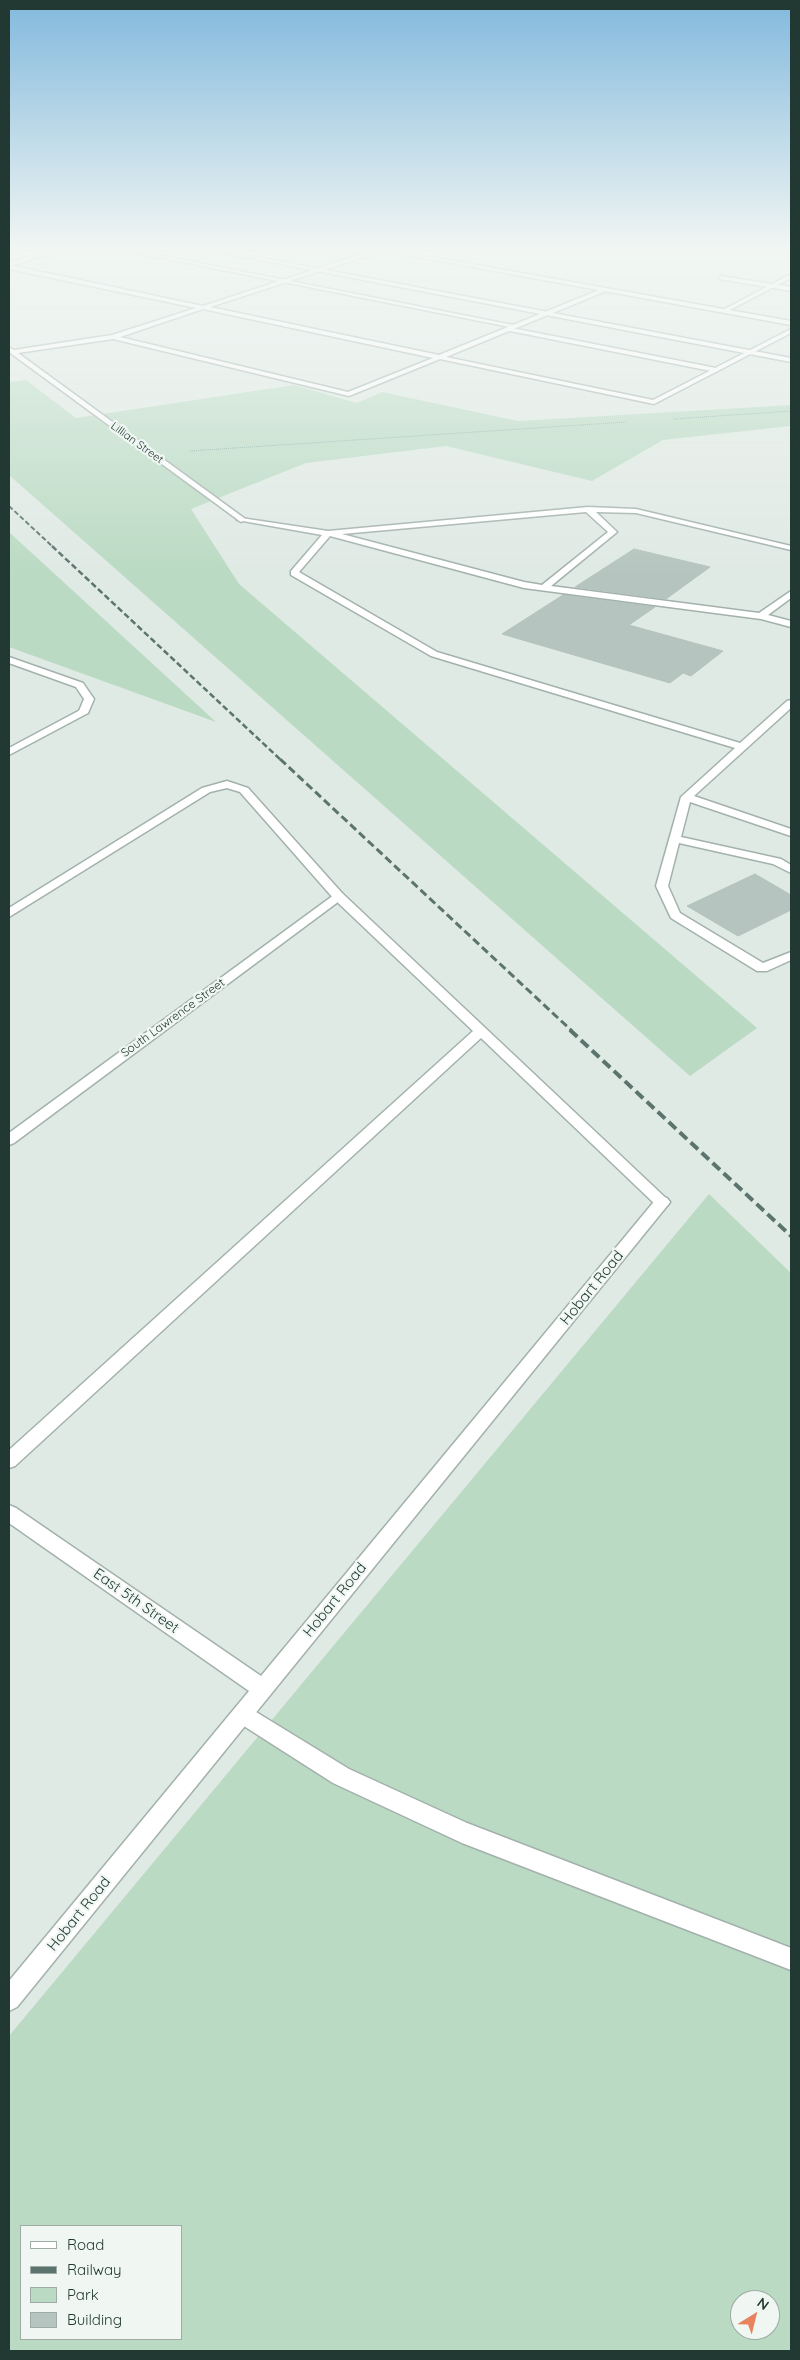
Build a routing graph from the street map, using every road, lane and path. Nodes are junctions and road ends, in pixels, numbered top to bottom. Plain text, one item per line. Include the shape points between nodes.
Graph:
1 (17, 355) edge
2 (188, 355) edge
3 (431, 355) edge
4 (445, 355) edge
5 (638, 355) edge
6 (744, 355) edge
7 (766, 355) edge
8 (440, 357) junction
9 (791, 360) edge
10 (716, 370) junction
11 (791, 411) edge
12 (672, 419) dead end
13 (632, 421) dead end
14 (190, 452) dead end
15 (588, 509) junction
16 (328, 533) junction
17 (791, 548) edge
18 (543, 588) junction
19 (791, 594) edge
20 (761, 616) junction
21 (791, 624) edge
22 (9, 660) edge
23 (791, 703) edge
24 (743, 747) junction
25 (9, 752) edge
26 (686, 797) junction
27 (791, 832) edge
28 (676, 838) junction
29 (791, 870) edge
30 (338, 896) junction
31 (9, 913) edge
32 (791, 956) edge
33 (481, 1031) junction
34 (9, 1140) edge
35 (9, 1461) edge
36 (9, 1513) edge
37 (263, 1689) junction
38 (243, 1714) junction
39 (791, 1959) edge
40 (9, 1999) edge

1 - 16 street, Lillian Street via 241,520
2 - 8 street via 349,394
3 - 8 street
4 - 8 street
5 - 10 street
6 - 10 street
7 - 9 street
8 - 10 street via 654,402
11 - 12 path
13 - 14 path
15 - 16 street
15 - 17 street via 636,511
15 - 18 street via 613,532
16 - 18 street
16 - 24 street via 294,573 434,654
18 - 20 street
19 - 20 street
20 - 21 street
22 - 25 street via 80,685 89,699 84,711
23 - 24 street
24 - 26 street
26 - 27 street
26 - 28 street
28 - 29 street via 777,861
28 - 32 street via 662,886 675,915 762,968
30 - 31 street via 244,790 227,784 206,790
30 - 33 street
30 - 34 street, South Lawrence Street
33 - 35 street
33 - 37 street, Hobart Road via 662,1202
36 - 37 street, East 5th Street
37 - 38 street, Hobart Road
38 - 39 street via 340,1776 462,1832
38 - 40 street, Hobart Road

